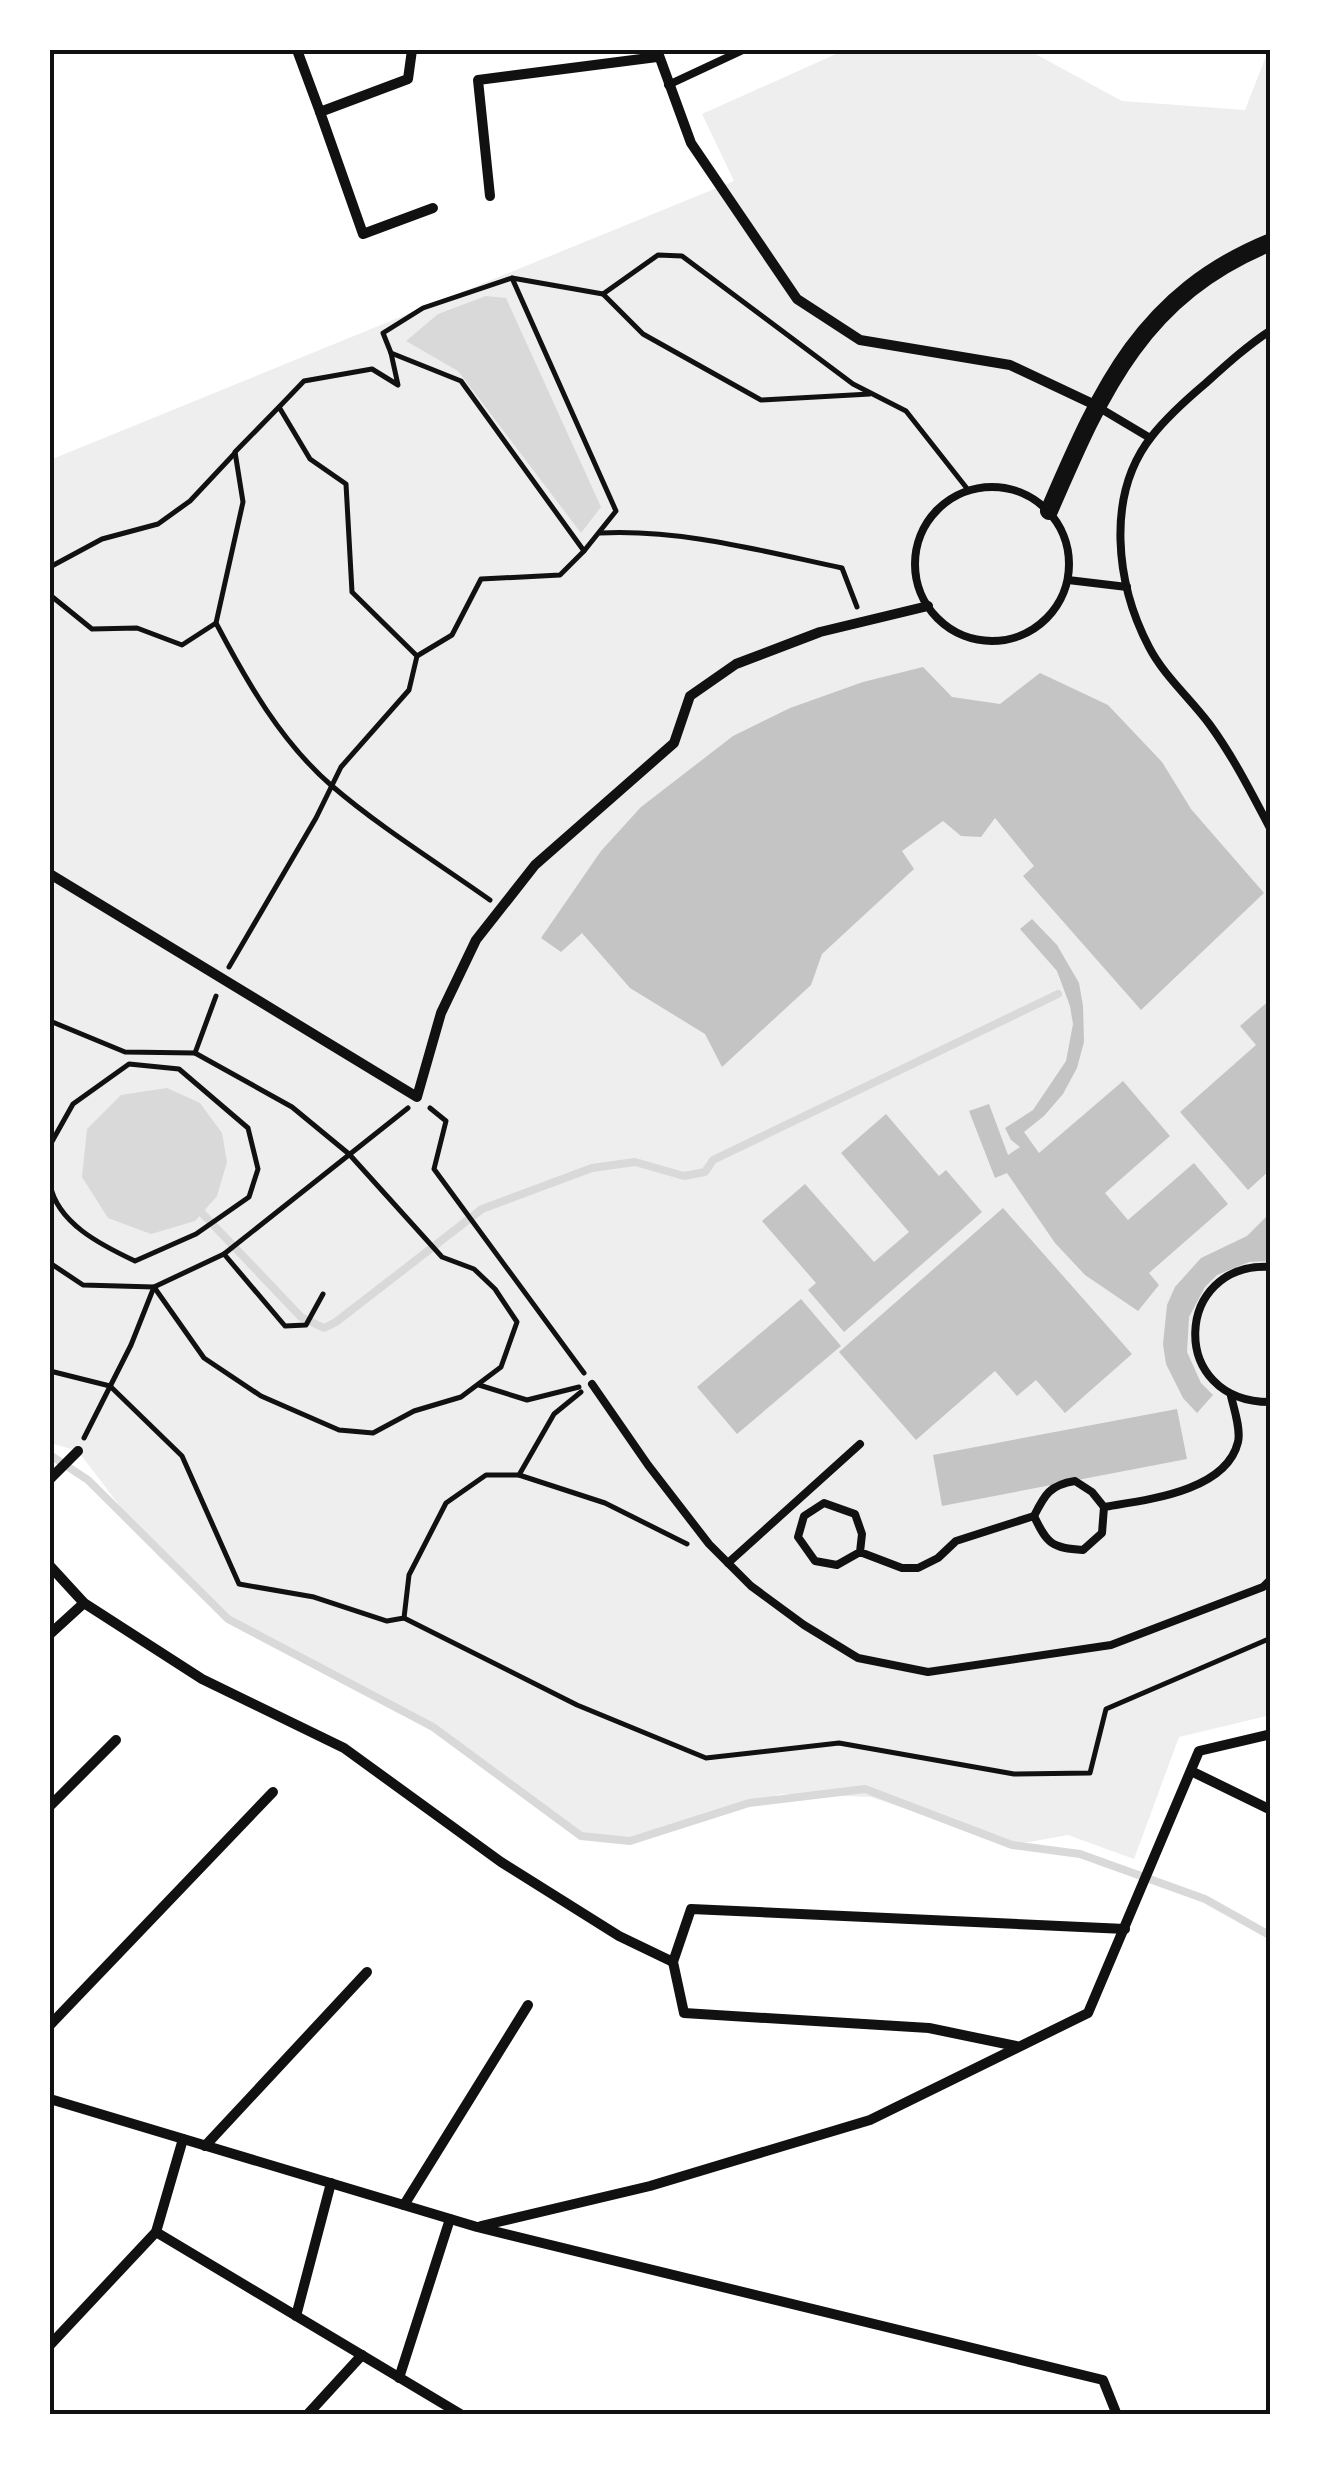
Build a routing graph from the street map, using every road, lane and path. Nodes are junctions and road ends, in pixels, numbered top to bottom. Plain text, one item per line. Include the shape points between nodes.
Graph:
1 (298, 50) edge
2 (412, 50) edge
3 (743, 50) edge
4 (657, 54) edge
5 (668, 85) junction
6 (320, 112) junction
7 (490, 196) dead end
8 (433, 208) dead end
9 (1271, 242) edge
10 (512, 278) junction
11 (603, 294) junction
12 (1271, 330) edge
13 (391, 353) junction
14 (873, 394) junction
15 (1095, 405) junction
16 (279, 407) junction
17 (1150, 438) junction
18 (236, 452) junction
19 (970, 491) junction
20 (1049, 511) junction
21 (600, 533) junction
22 (584, 550) junction
23 (50, 567) edge
24 (1068, 580) junction
25 (1127, 587) junction
26 (50, 595) edge
27 (928, 606) junction
28 (863, 621) junction
29 (216, 623) junction
30 (417, 656) junction
31 (332, 786) junction
32 (1271, 830) edge
33 (50, 874) edge
34 (501, 908) junction
35 (223, 979) junction
36 (50, 1021) edge
37 (195, 1053) junction
38 (416, 1100) junction
39 (50, 1145) edge
40 (349, 1154) junction
41 (50, 1184) edge
42 (224, 1254) junction
43 (50, 1263) edge
44 (1271, 1267) edge
45 (154, 1286) junction
46 (323, 1294) dead end
47 (50, 1371) edge
48 (592, 1384) junction
49 (477, 1385) junction
50 (110, 1386) junction
51 (1231, 1396) junction
52 (1271, 1402) edge
53 (860, 1444) dead end
54 (78, 1450) joint
55 (519, 1475) junction
56 (52, 1477) edge
57 (1104, 1506) junction
58 (1034, 1516) junction
59 (860, 1552) junction
60 (728, 1562) junction
61 (50, 1566) edge
62 (1271, 1579) edge
63 (84, 1603) junction
64 (404, 1618) junction
65 (50, 1634) edge
66 (1271, 1638) edge
67 (1271, 1734) edge
68 (116, 1740) dead end
69 (1191, 1771) junction
70 (273, 1792) dead end
71 (50, 1806) edge
72 (1271, 1810) edge
73 (1125, 1928) junction
74 (673, 1962) junction
75 (366, 1972) dead end
76 (528, 2005) dead end
77 (50, 2025) edge
78 (1017, 2047) junction
79 (50, 2099) edge
80 (183, 2139) junction
81 (205, 2146) junction
82 (331, 2183) junction
83 (404, 2205) junction
84 (450, 2219) junction
85 (476, 2227) junction
86 (156, 2232) junction
87 (296, 2316) junction
88 (50, 2345) edge
89 (362, 2355) junction
90 (400, 2378) junction
91 (307, 2415) edge
92 (462, 2415) edge
93 (1116, 2415) edge

1 - 6 street
2 - 6 street via 408,78
3 - 5 lane
4 - 5 street
4 - 7 street via 478,80
5 - 15 street via 691,143 797,299 860,340 1010,365
6 - 8 street via 363,234
9 - 15 street via 1179,296 1138,340
10 - 11 path
10 - 13 path via 423,308 383,333
10 - 21 path via 616,511
11 - 14 path via 643,334 761,400
11 - 14 path via 658,255 682,256
12 - 17 lane
13 - 16 path via 398,385 372,369 304,381
13 - 22 path via 461,381
14 - 19 path via 906,410
15 - 17 lane
15 - 20 street
16 - 18 path
16 - 30 path via 310,458 346,484 352,592
17 - 25 lane via 1122,513
18 - 23 path via 158,524 102,539
18 - 29 path via 243,502
19 - 20 lane via 1012,490
19 - 27 lane via 942,506 920,538 916,576
20 - 24 lane via 1065,538
21 - 22 path
21 - 28 path via 724,542 842,568
22 - 30 path via 560,574 481,579 452,635
24 - 25 lane
24 - 27 lane via 1042,623 1009,639 966,637
25 - 32 lane via 1150,649 1220,740
26 - 29 path via 92,629 136,628 182,645
27 - 28 street
28 - 34 street via 736,664 690,696 674,744 535,865
29 - 31 path via 282,733
30 - 31 path via 409,690
31 - 34 path
31 - 35 path
33 - 35 street
34 - 38 street via 476,940 441,1013
35 - 37 path
35 - 38 street
36 - 37 path via 125,1052
37 - 40 path via 292,1108
38 - 40 path
38 - 48 path via 446,1122 434,1169
39 - 41 path via 73,1104 129,1064 179,1068 248,1128 258,1169 249,1197 196,1234 135,1261 98,1243 53,1203
40 - 42 path
40 - 49 path via 442,1257 474,1269 494,1289 517,1322 501,1367
42 - 45 path
42 - 46 path via 285,1326 306,1325
43 - 45 path via 83,1284
44 - 51 lane via 1226,1277 1200,1308 1197,1353 1211,1380
45 - 49 path via 204,1358 261,1396 339,1430 373,1433
45 - 50 path
47 - 50 path
48 - 49 path via 527,1400
48 - 55 path via 554,1414
48 - 60 lane
50 - 54 path
50 - 64 path via 182,1456 239,1584 314,1597 387,1620
51 - 52 lane
51 - 57 lane via 1239,1439 1230,1460 1174,1495
53 - 60 lane
54 - 56 street
55 - 60 path via 605,1502
55 - 64 path via 486,1475 446,1503 409,1575
57 - 58 lane via 1075,1481 1054,1484
57 - 58 lane via 1102,1533 1083,1550 1046,1540
58 - 59 lane via 956,1541 918,1568
59 - 59 lane via 837,1565 815,1561 798,1537 804,1516 824,1503 854,1514
60 - 62 lane via 751,1586 858,1658 928,1672 1111,1646
61 - 63 street
63 - 65 street
63 - 74 street via 202,1679 344,1748 501,1862
64 - 66 path via 577,1705 706,1758 839,1744 1014,1774 1090,1772 1106,1709
67 - 69 street via 1199,1751
68 - 71 street
69 - 72 street
69 - 73 street
70 - 77 street
73 - 74 street via 691,1908
73 - 78 street via 1088,2013
74 - 78 street via 684,2013 930,2028
75 - 81 street
76 - 83 street
78 - 85 street via 870,2120 650,2186
79 - 80 street
80 - 81 street
80 - 86 street
81 - 82 street
82 - 83 street
82 - 87 street
83 - 84 street
84 - 85 street
84 - 90 street
85 - 93 street via 1104,2380
86 - 87 street
86 - 88 street
87 - 89 street
89 - 90 street
89 - 91 street
90 - 92 street

